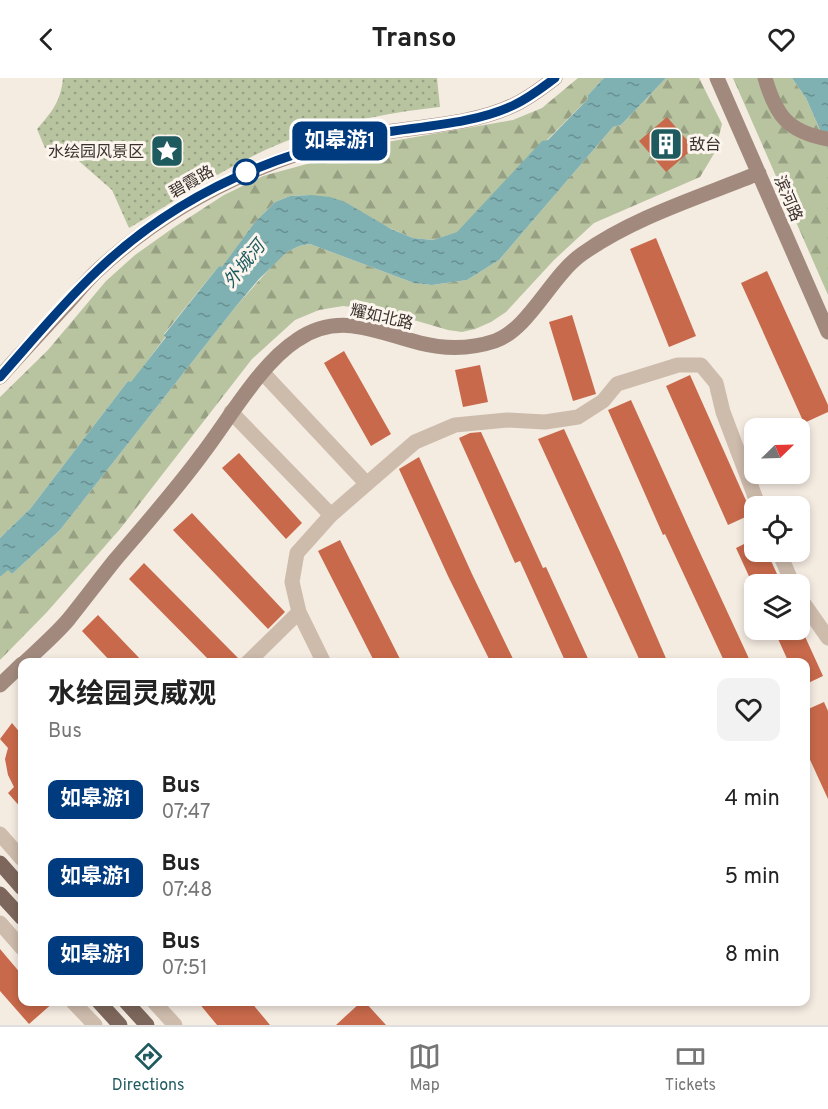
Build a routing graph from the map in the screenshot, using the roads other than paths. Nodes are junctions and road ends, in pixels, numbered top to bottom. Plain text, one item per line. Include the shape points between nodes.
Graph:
1 (555, 78) edge
2 (717, 78) edge
3 (765, 78) edge
4 (828, 139) edge
5 (759, 173) junction
6 (828, 332) edge
7 (263, 373) junction
8 (0, 377) edge
9 (231, 412) junction
10 (367, 483) junction
11 (755, 496) edge
12 (331, 515) junction
13 (300, 612) junction
14 (810, 612) edge
15 (828, 638) edge
16 (29, 658) edge
17 (252, 658) edge
18 (322, 658) edge
19 (18, 669) edge
20 (0, 685) edge
21 (0, 834) edge
22 (18, 854) edge
23 (0, 863) edge
24 (18, 883) edge
25 (0, 894) edge
26 (18, 914) edge
27 (0, 923) edge
28 (18, 943) edge
29 (77, 1006) edge
30 (103, 1006) edge
31 (130, 1006) edge
32 (158, 1006) edge
33 (94, 1025) edge
34 (120, 1025) edge
35 (147, 1025) edge
36 (175, 1025) edge

1 - 8 street, 碧霞路 via 513,106 479,117 350,138 309,150 245,172 186,203 97,271
2 - 5 street, 滨河路
3 - 4 street via 776,108 791,126 807,135
5 - 6 street, 滨河路
5 - 7 street, 耀如北路 via 610,236 558,276 519,325 498,340 475,347 445,347 341,324 296,340
7 - 9 street, 耀如北路
7 - 10 street
9 - 12 street
9 - 16 street, 耀如北路 via 203,453 67,620
10 - 11 street via 415,442 455,425 578,417 603,401 617,384 678,365 701,365 716,384
10 - 12 street
12 - 13 street via 297,553 292,582
13 - 17 street
13 - 18 street
14 - 15 street
19 - 20 street, 耀如北路
21 - 22 street
23 - 24 main road
25 - 26 main road
27 - 28 street
29 - 33 street
30 - 34 main road
31 - 35 main road
32 - 36 street

